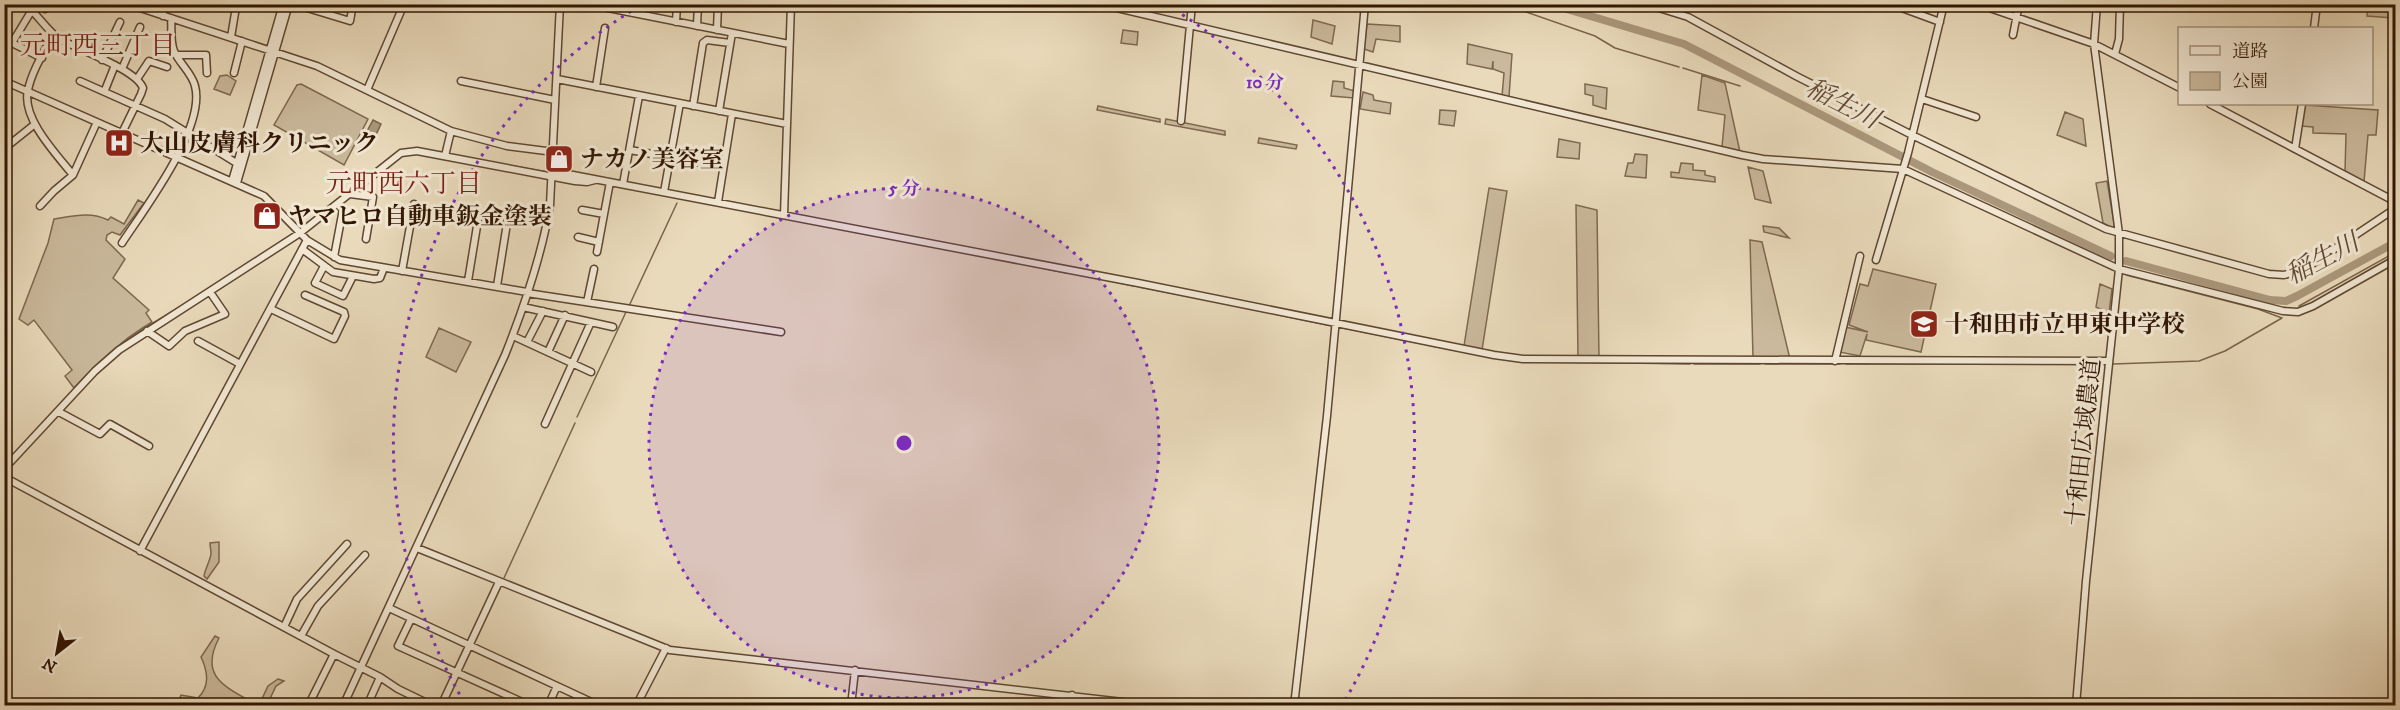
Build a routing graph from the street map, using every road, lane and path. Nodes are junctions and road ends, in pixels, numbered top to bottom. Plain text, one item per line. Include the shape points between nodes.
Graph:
1 (8, 4) edge
2 (25, 4) edge
3 (128, 4) edge
4 (160, 4) edge
5 (234, 4) edge
6 (283, 4) edge
7 (291, 4) edge
8 (353, 4) edge
9 (404, 4) edge
10 (560, 4) edge
11 (588, 4) edge
12 (677, 4) edge
13 (698, 4) edge
14 (718, 4) edge
15 (791, 4) edge
16 (1100, 4) edge
17 (1192, 4) edge
18 (1365, 4) edge
19 (1646, 4) edge
20 (1891, 4) edge
21 (1944, 4) edge
22 (1978, 4) edge
23 (2019, 4) edge
24 (2097, 4) edge
25 (2120, 4) edge
26 (2318, 4) edge
27 (4, 10) edge
28 (32, 10) junction
29 (163, 16) junction
30 (171, 18) junction
31 (2016, 18) junction
32 (120, 21) dead end
33 (676, 22) junction
34 (1940, 22) junction
35 (697, 26) junction
36 (1190, 26) junction
37 (140, 27) dead end
38 (2314, 27) edge
39 (605, 28) dead end
40 (717, 30) junction
41 (732, 33) junction
42 (53, 34) junction
43 (2013, 35) dead end
44 (231, 37) junction
45 (4, 39) edge
46 (242, 41) junction
47 (12, 43) junction
48 (730, 43) junction
49 (789, 44) junction
50 (2094, 44) junction
51 (272, 51) junction
52 (2115, 54) junction
53 (176, 55) junction
54 (42, 58) junction
55 (102, 60) junction
56 (1360, 65) junction
57 (118, 67) junction
58 (167, 67) dead end
59 (207, 73) dead end
60 (234, 73) dead end
61 (137, 79) junction
62 (557, 79) junction
63 (4, 81) edge
64 (80, 81) dead end
65 (461, 81) dead end
66 (596, 87) junction
67 (2178, 87) edge
68 (105, 90) junction
69 (367, 90) junction
70 (27, 91) junction
71 (639, 96) junction
72 (1922, 99) junction
73 (555, 100) junction
74 (680, 103) junction
75 (136, 105) junction
76 (2212, 105) edge
77 (2302, 105) edge
78 (693, 106) junction
79 (719, 111) junction
80 (732, 114) junction
81 (1976, 117) dead end
82 (1181, 121) dead end
83 (98, 122) junction
84 (35, 124) junction
85 (787, 124) junction
86 (451, 131) junction
87 (189, 132) junction
88 (122, 133) junction
89 (1912, 135) junction
90 (10, 144) dead end
91 (2295, 149) junction
92 (630, 150) junction
93 (554, 152) junction
94 (446, 156) junction
95 (176, 157) junction
96 (671, 157) junction
97 (237, 164) junction
98 (1904, 166) junction
99 (723, 167) junction
100 (552, 174) junction
101 (73, 175) junction
102 (234, 182) junction
103 (610, 182) junction
104 (623, 184) junction
105 (664, 192) junction
106 (350, 194) junction
107 (718, 202) junction
108 (2396, 202) edge
109 (338, 204) junction
110 (414, 204) dead end
111 (40, 206) dead end
112 (2396, 208) edge
113 (582, 210) dead end
114 (479, 214) dead end
115 (604, 214) junction
116 (784, 215) junction
117 (508, 217) dead end
118 (300, 233) junction
119 (2119, 234) junction
120 (578, 237) dead end
121 (366, 239) dead end
122 (307, 240) junction
123 (598, 242) junction
124 (122, 243) dead end
125 (302, 249) junction
126 (597, 252) dead end
127 (1860, 256) dead end
128 (334, 257) junction
129 (2396, 259) edge
130 (1876, 260) dead end
131 (324, 266) junction
132 (384, 268) junction
133 (594, 269) dead end
134 (2119, 269) junction
135 (402, 271) junction
136 (353, 276) junction
137 (468, 281) junction
138 (496, 286) junction
139 (210, 292) junction
140 (527, 292) junction
141 (305, 295) dead end
142 (587, 302) junction
143 (522, 307) junction
144 (271, 309) junction
145 (543, 311) junction
146 (566, 315) junction
147 (591, 322) junction
148 (1335, 323) junction
149 (612, 327) dead end
150 (147, 331) junction
151 (781, 332) dead end
152 (513, 336) junction
153 (198, 341) dead end
154 (527, 342) junction
155 (548, 352) junction
156 (1835, 361) junction
157 (2109, 361) junction
158 (572, 363) junction
159 (240, 364) junction
160 (591, 372) dead end
161 (59, 412) junction
162 (545, 424) dead end
163 (149, 446) dead end
164 (4, 469) edge
165 (4, 477) edge
166 (347, 544) dead end
167 (417, 548) junction
168 (140, 551) junction
169 (365, 555) dead end
170 (499, 582) junction
171 (389, 608) junction
172 (411, 619) junction
173 (284, 627) junction
174 (301, 636) junction
175 (470, 646) junction
176 (666, 648) junction
177 (334, 654) junction
178 (360, 668) junction
179 (855, 670) junction
180 (457, 672) junction
181 (380, 676) junction
182 (557, 686) junction
183 (1072, 695) junction
184 (308, 705) edge
185 (343, 705) edge
186 (367, 705) edge
187 (433, 705) edge
188 (441, 705) edge
189 (531, 705) edge
190 (548, 705) edge
191 (600, 705) edge
192 (636, 705) edge
193 (851, 705) edge
194 (1071, 705) edge
195 (1158, 705) edge
196 (1294, 705) edge
197 (2076, 705) edge

1 - 27 street
2 - 28 street
3 - 29 street
4 - 29 street
5 - 44 street
6 - 51 street
7 - 8 street via 350,21
7 - 51 street
9 - 69 street
10 - 62 street
11 - 33 street
12 - 33 street
13 - 35 street
14 - 40 street
15 - 49 street
16 - 36 street
17 - 36 street
18 - 56 street
19 - 89 street via 1681,13
20 - 34 street
21 - 34 street
22 - 31 street
23 - 31 street
24 - 50 street, 十和田広域農道
25 - 52 street
26 - 38 street
28 - 42 street
28 - 47 street
29 - 30 street
30 - 44 street
30 - 53 street
31 - 43 street
31 - 50 street
32 - 55 street
33 - 35 street
34 - 72 street
35 - 40 street
36 - 56 street
36 - 82 street
37 - 57 street
39 - 66 street
40 - 41 street
41 - 48 street
41 - 49 street
42 - 54 street
42 - 55 street
44 - 46 street
45 - 47 street
46 - 51 street
46 - 60 street
47 - 54 street
48 - 78 street via 703,43
48 - 79 street
49 - 85 street
50 - 52 street
50 - 119 street, 十和田広域農道
51 - 69 street via 317,66
51 - 97 street
51 - 102 street
52 - 67 street
53 - 59 street via 206,55
53 - 87 street via 196,89 194,120
54 - 70 street
55 - 57 street
56 - 98 street via 1763,159
56 - 148 street
57 - 61 street
57 - 68 street
58 - 61 street via 149,61
61 - 75 street via 143,88
62 - 66 street
62 - 73 street
63 - 70 street
64 - 68 street
65 - 73 street
66 - 71 street
68 - 75 street
69 - 86 street
70 - 83 street
70 - 84 street
71 - 74 street
71 - 92 street
72 - 81 street
72 - 89 street
73 - 93 street
74 - 78 street
74 - 96 street
75 - 87 street
75 - 88 street
76 - 91 street
77 - 91 street
78 - 79 street
79 - 80 street
80 - 85 street
80 - 99 street
83 - 88 street
83 - 101 street
84 - 90 street
84 - 101 street
85 - 116 street
86 - 93 street via 507,146
86 - 94 street
87 - 95 street
87 - 97 street
88 - 95 street
89 - 98 street
89 - 119 street
91 - 108 street
92 - 96 street
92 - 104 street
93 - 100 street
94 - 100 street
94 - 106 street via 417,151 401,153
95 - 102 street
95 - 124 street
96 - 99 street
96 - 105 street
97 - 102 street
98 - 130 street
98 - 134 street
99 - 107 street
100 - 103 street
100 - 140 street via 545,232
101 - 111 street
102 - 118 street via 264,196
103 - 104 street
103 - 115 street
104 - 105 street
105 - 107 street
106 - 109 street
106 - 121 street via 373,197
107 - 116 street
109 - 118 street
109 - 128 street via 343,209
110 - 135 street
112 - 119 street via 2303,270 2284,275
113 - 115 street
114 - 137 street
115 - 123 street
116 - 148 street
117 - 138 street
118 - 122 street
118 - 139 street
119 - 134 street, 十和田広域農道
120 - 123 street
122 - 125 street
122 - 128 street
123 - 126 street
125 - 131 street
125 - 144 street
127 - 156 street
128 - 132 street
129 - 134 street via 2322,302 2291,312
131 - 136 street
131 - 136 street via 315,283 343,296
132 - 135 street
132 - 136 street via 380,278
133 - 142 street
134 - 157 street, 十和田広域農道
135 - 137 street
137 - 138 street
138 - 140 street
139 - 150 street
139 - 150 street via 225,314 185,331 170,346
140 - 142 street
140 - 143 street
141 - 144 street via 344,312 334,339
142 - 151 street
143 - 145 street
143 - 152 street
144 - 159 street
145 - 146 street
145 - 154 street
146 - 147 street
146 - 155 street
147 - 149 street
147 - 158 street
148 - 156 street via 1523,359
148 - 196 street
150 - 161 street via 100,366
152 - 154 street
152 - 167 street
153 - 159 street
154 - 155 street
155 - 158 street
156 - 157 street
157 - 197 street, 十和田広域農道
158 - 160 street
158 - 162 street
159 - 168 street
161 - 163 street via 100,434 110,424
161 - 164 street
165 - 168 street
166 - 173 street via 297,599
167 - 170 street
167 - 171 street
168 - 173 street
169 - 174 street via 318,606
170 - 175 street
170 - 176 street
171 - 172 street
171 - 178 street
172 - 175 street
172 - 180 street via 398,646
173 - 174 street
174 - 177 street
175 - 180 street
175 - 182 street
176 - 179 street
176 - 192 street
177 - 178 street
177 - 184 street
178 - 181 street
178 - 185 street
179 - 183 street
179 - 193 street
180 - 188 street
180 - 189 street
181 - 186 street
181 - 187 street
182 - 190 street
182 - 191 street
183 - 194 street
183 - 195 street

